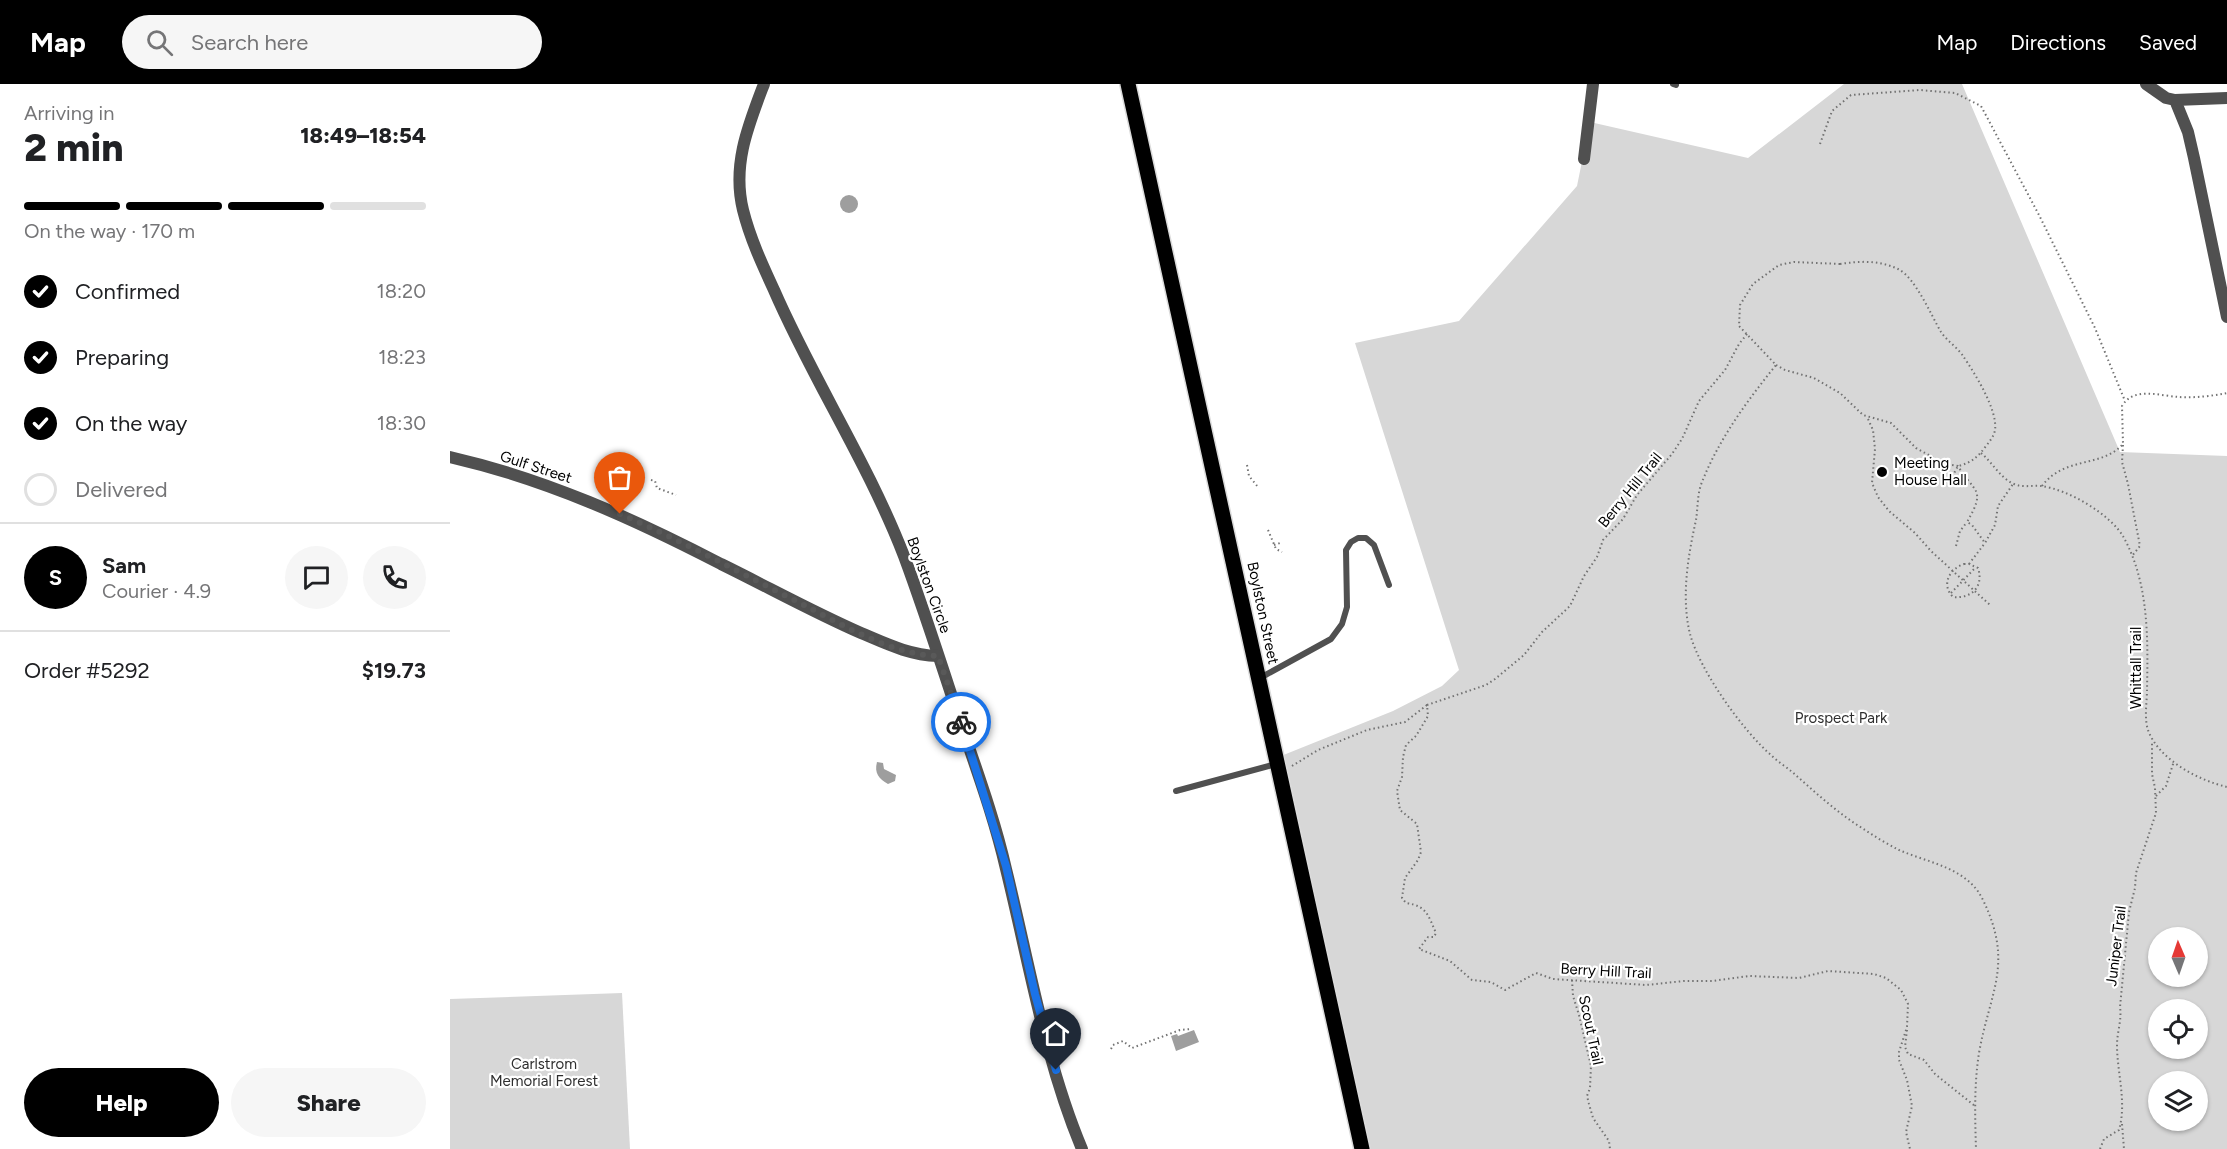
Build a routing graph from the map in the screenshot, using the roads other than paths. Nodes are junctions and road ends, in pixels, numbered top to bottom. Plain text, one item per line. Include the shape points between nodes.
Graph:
1 (764, 84) edge
2 (1128, 84) edge
3 (1593, 84) edge
4 (2146, 84) edge
5 (2227, 98) edge
6 (2175, 100) junction
7 (1584, 159) dead end
8 (2227, 316) edge
9 (450, 457) edge
10 (1389, 585) dead end
11 (938, 656) junction
12 (1259, 678) junction
13 (1278, 768) junction
14 (1176, 791) dead end
15 (1082, 1149) edge
16 (1362, 1149) edge

1 - 11 street, Boylston Circle via 739,162 738,189 744,214 789,325 882,505
2 - 12 main road, Boylston Street
3 - 7 street
4 - 6 street
5 - 6 street
6 - 8 street via 2188,132
9 - 11 street, Gulf Street via 513,473 601,506 902,651
10 - 12 lane via 1374,545 1366,538 1352,542 1346,550 1347,607 1342,624 1331,639
11 - 15 street, Boylston Circle via 1006,866 1037,1003
12 - 13 main road, Boylston Street
13 - 14 lane
13 - 16 main road, Boylston Street

